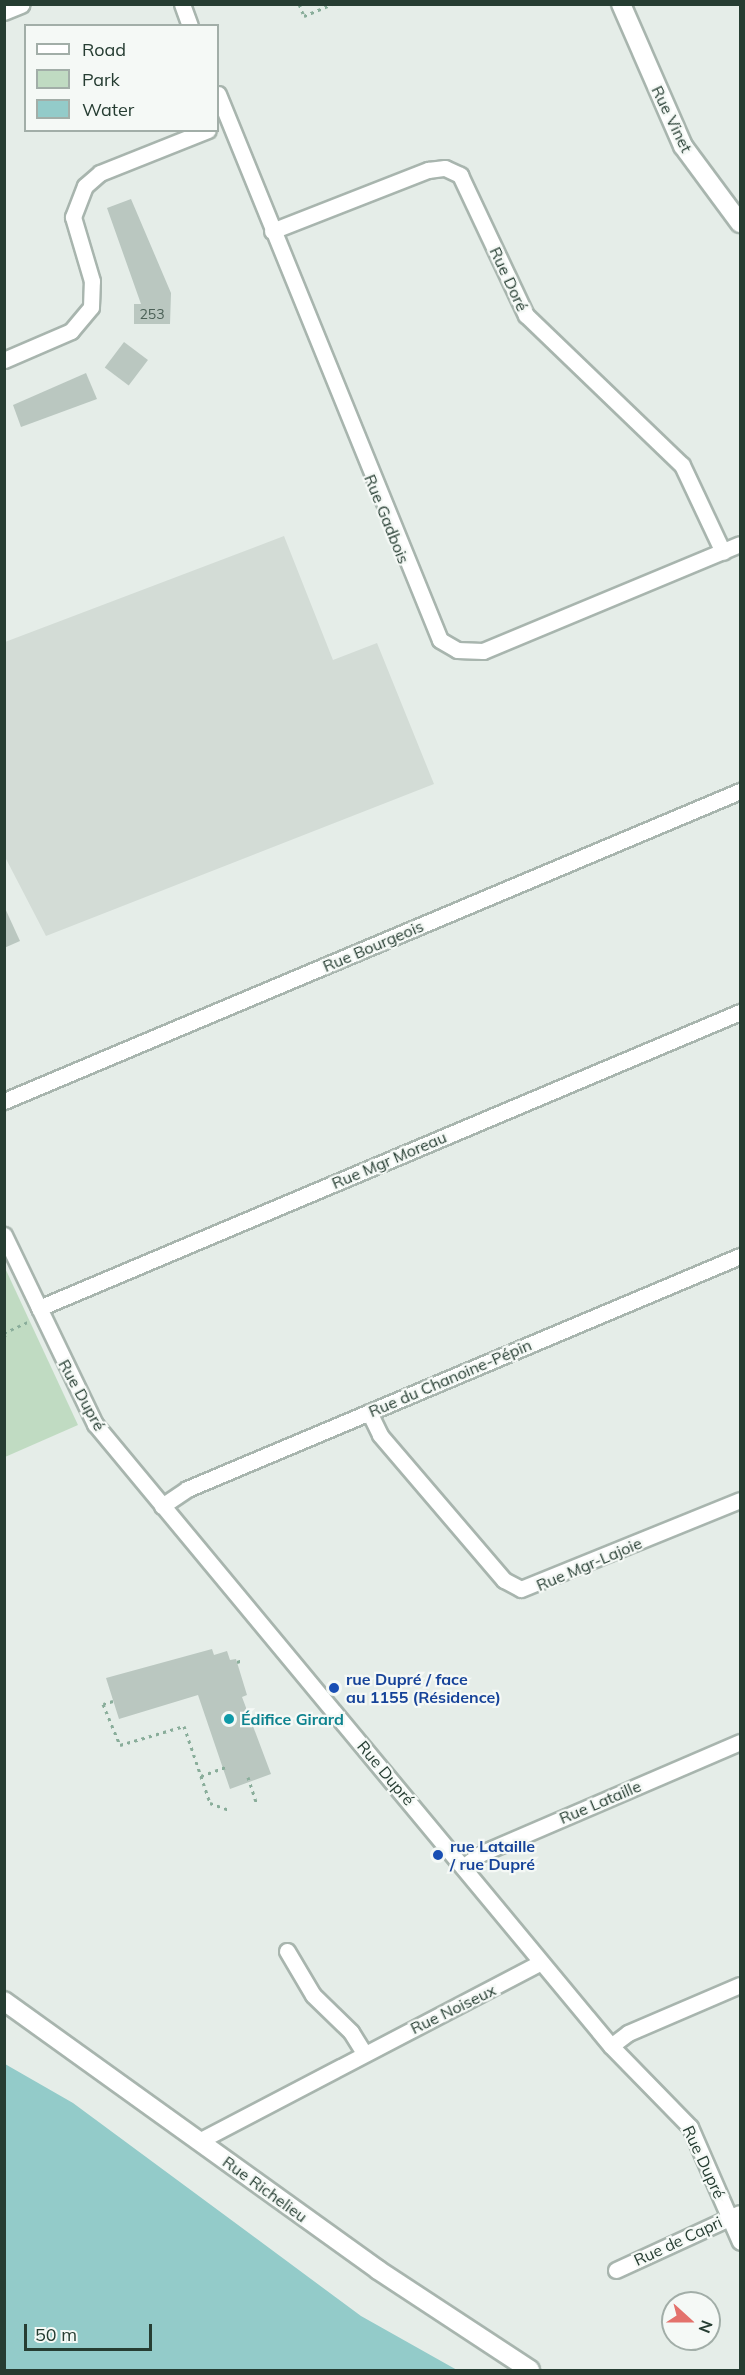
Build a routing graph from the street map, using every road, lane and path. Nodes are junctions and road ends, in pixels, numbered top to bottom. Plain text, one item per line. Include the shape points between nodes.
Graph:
1 (21, 4) edge
2 (182, 4) edge
3 (299, 4) edge
4 (332, 4) edge
5 (621, 4) edge
6 (4, 11) edge
7 (189, 24) edge
8 (219, 99) edge
9 (223, 125) edge
10 (203, 132) edge
11 (741, 223) edge
12 (272, 231) junction
13 (4, 360) edge
14 (741, 544) edge
15 (723, 552) junction
16 (741, 791) edge
17 (741, 1012) edge
18 (4, 1101) edge
19 (4, 1235) edge
20 (741, 1256) edge
21 (35, 1314) junction
22 (5, 1335) edge
23 (369, 1412) junction
24 (741, 1500) edge
25 (162, 1506) junction
26 (243, 1660) dead end
27 (237, 1662) dead end
28 (113, 1701) dead end
29 (741, 1742) edge
30 (226, 1767) dead end
31 (201, 1776) junction
32 (248, 1777) dead end
33 (256, 1802) dead end
34 (229, 1810) dead end
35 (463, 1867) junction
36 (287, 1951) dead end
37 (541, 1962) junction
38 (741, 1985) edge
39 (4, 2001) edge
40 (611, 2046) junction
41 (364, 2053) junction
42 (199, 2141) junction
43 (735, 2215) edge
44 (741, 2242) edge
45 (616, 2270) dead end
46 (530, 2370) edge

1 - 6 main road
2 - 7 street
3 - 4 path via 304,16
5 - 11 main road, Rue Vinet via 683,146
8 - 9 street, Rue Gadbois
9 - 12 street, Rue Gadbois
10 - 13 street via 100,173 85,186 73,217 92,281 91,307 71,331
12 - 15 street, Rue Doré via 428,170 460,175 526,315 682,465
12 - 15 street, Rue Gadbois via 428,623 445,644 463,652 483,651
14 - 15 street, Rue Gadbois
16 - 18 street, Rue Bourgeois
17 - 21 street, Rue Mgr Moreau
19 - 21 street, Rue Dupré
20 - 23 street, Rue du Chanoine-Pépin
21 - 22 path
21 - 25 street, Rue Dupré via 95,1424
23 - 24 street, Rue Mgr-Lajoie via 380,1435 504,1580 521,1589
23 - 25 street, Rue du Chanoine-Pépin via 188,1489
25 - 35 street, Rue Dupré
26 - 27 path
28 - 31 path via 103,1704 120,1745 184,1726
29 - 35 street, Rue Lataille via 480,1854
30 - 31 path
31 - 34 path via 210,1803
32 - 33 path
35 - 37 street, Rue Dupré
36 - 41 street via 313,1995 351,2032
37 - 40 street, Rue Dupré
37 - 41 street, Rue Noiseux
38 - 40 street via 628,2032
39 - 42 main road, Rue Richelieu
40 - 43 street, Rue Dupré via 690,2127
41 - 42 street, Rue Noiseux
42 - 46 main road, Rue Richelieu
43 - 44 street, Rue Dupré
43 - 45 street, Rue de Capri

